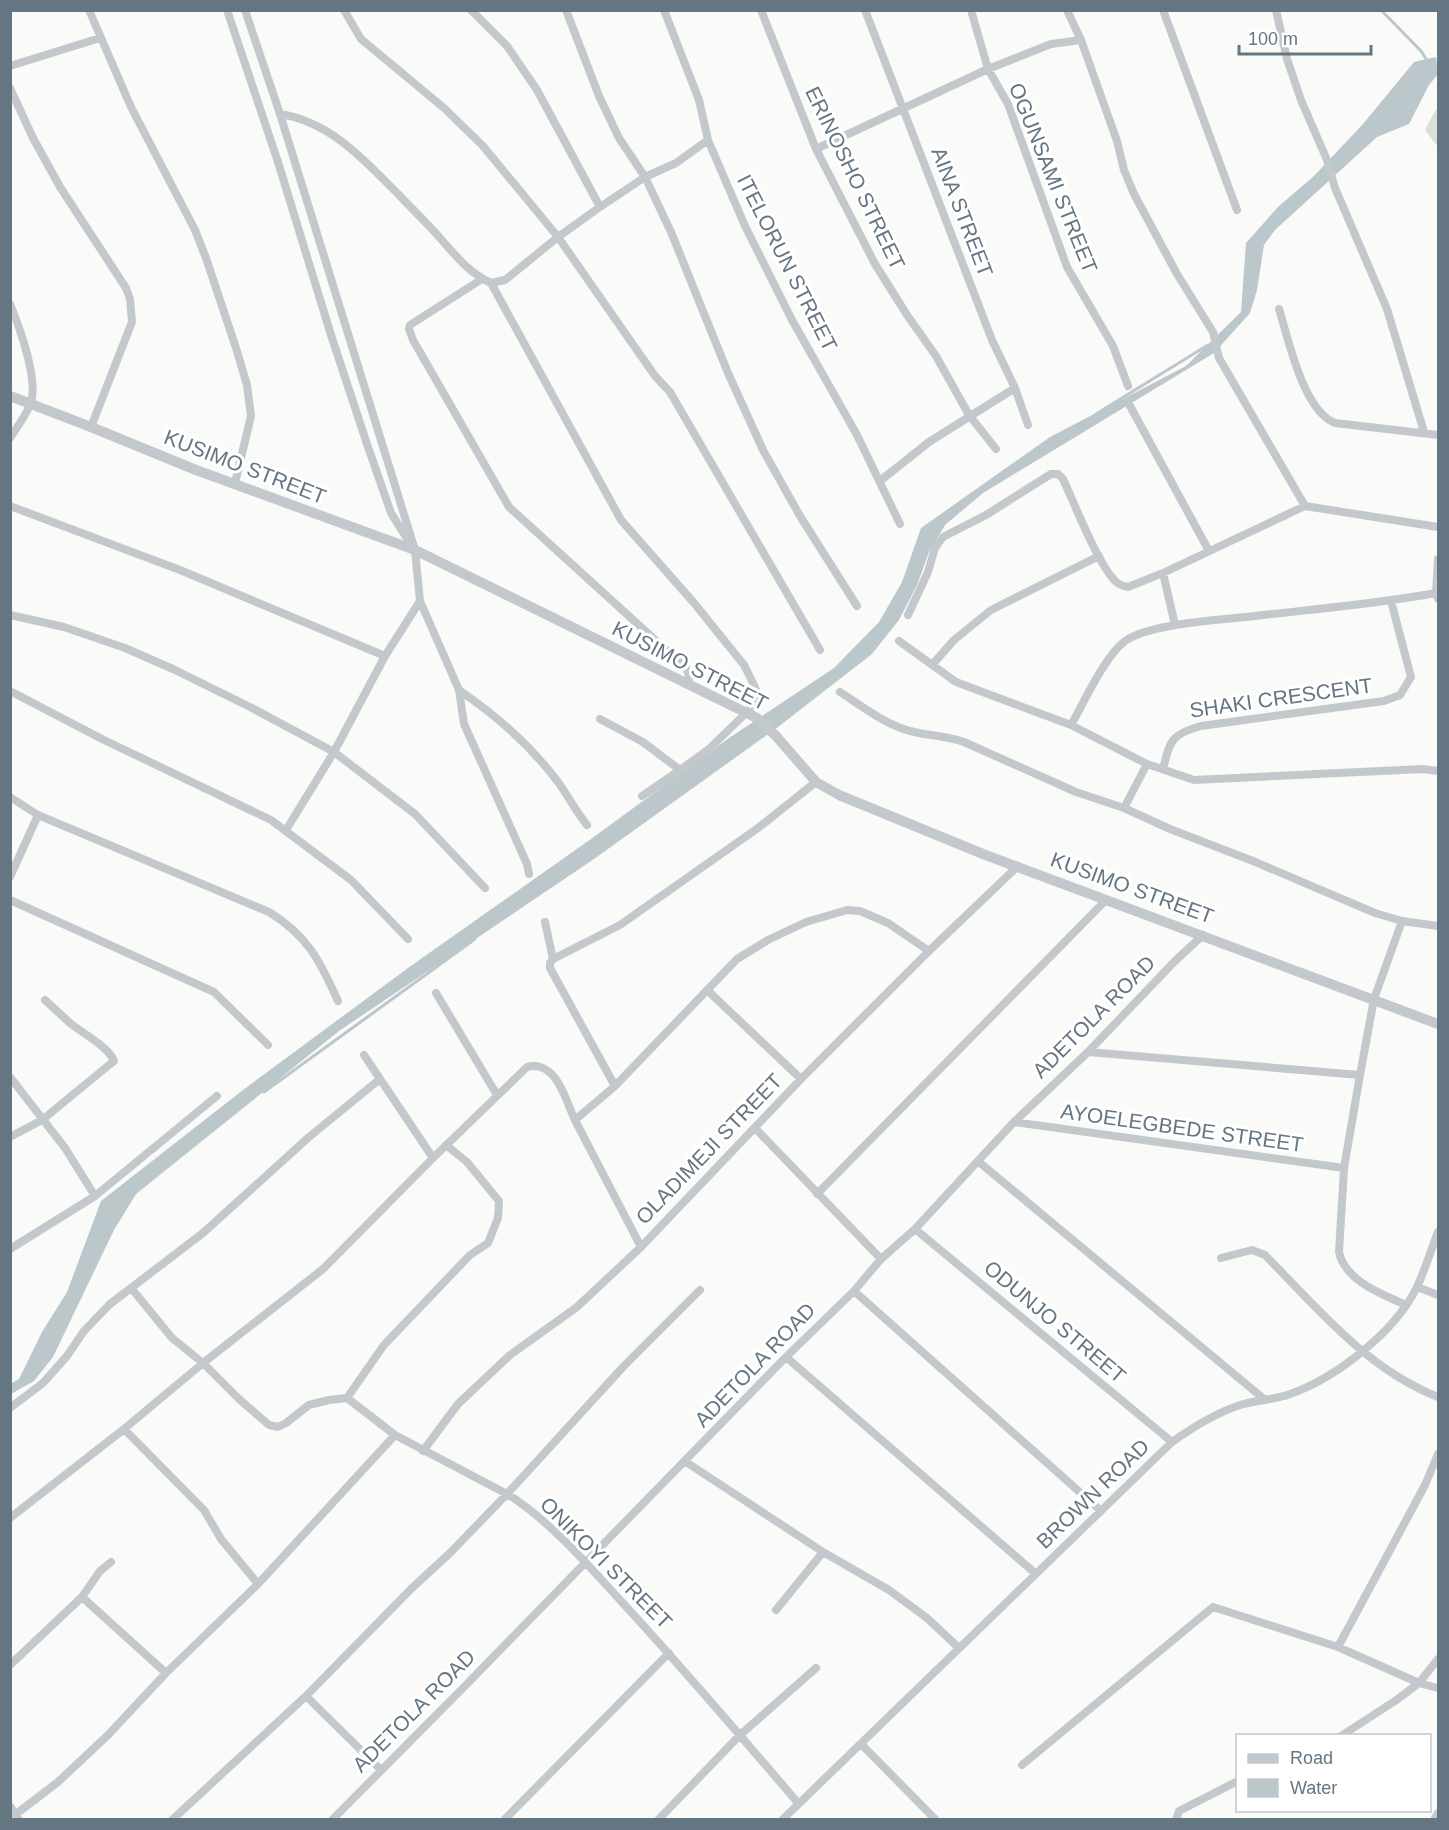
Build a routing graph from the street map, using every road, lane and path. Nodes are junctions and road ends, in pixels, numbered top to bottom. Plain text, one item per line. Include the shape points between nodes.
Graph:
1 (89, 10) edge
2 (227, 10) edge
3 (244, 10) edge
4 (344, 10) edge
5 (471, 10) edge
6 (566, 10) edge
7 (664, 10) edge
8 (760, 10) edge
9 (865, 10) edge
10 (971, 10) edge
11 (1067, 10) edge
12 (1163, 10) edge
13 (1276, 10) edge
14 (100, 38) junction
15 (1081, 40) junction
16 (256, 45) junction
17 (241, 50) junction
18 (10, 66) edge
19 (988, 69) junction
20 (10, 88) edge
21 (902, 108) junction
22 (280, 114) junction
23 (708, 140) junction
24 (816, 148) junction
25 (645, 177) junction
26 (600, 207) junction
27 (1237, 210) dead end
28 (558, 237) junction
29 (482, 279) junction
30 (491, 283) junction
31 (10, 304) edge
32 (1279, 309) dead end
33 (1128, 386) dead end
34 (1015, 388) junction
35 (10, 396) edge
36 (31, 403) junction
37 (1130, 406) dead end
38 (969, 415) junction
39 (1028, 424) dead end
40 (91, 427) junction
41 (1424, 432) junction
42 (1438, 435) edge
43 (10, 438) edge
44 (996, 449) dead end
45 (880, 481) junction
46 (235, 483) junction
47 (10, 506) edge
48 (1305, 506) junction
49 (900, 524) dead end
50 (1438, 527) edge
51 (415, 550) junction
52 (1209, 551) junction
53 (1099, 556) junction
54 (1438, 559) edge
55 (1163, 573) junction
56 (1437, 596) edge
57 (420, 601) junction
58 (1391, 601) junction
59 (857, 606) dead end
60 (10, 615) edge
61 (908, 615) dead end
62 (1175, 625) junction
63 (899, 641) dead end
64 (820, 650) dead end
65 (385, 656) junction
66 (932, 665) junction
67 (688, 684) junction
68 (459, 690) junction
69 (10, 691) edge
70 (840, 692) dead end
71 (746, 713) junction
72 (600, 719) dead end
73 (1071, 725) junction
74 (334, 752) junction
75 (1147, 764) junction
76 (1163, 769) junction
77 (680, 770) junction
78 (1438, 771) edge
79 (816, 782) junction
80 (642, 796) dead end
81 (10, 797) edge
82 (1124, 808) junction
83 (38, 815) junction
84 (587, 825) dead end
85 (286, 830) junction
86 (1018, 866) junction
87 (529, 874) dead end
88 (10, 877) edge
89 (484, 888) dead end
90 (10, 900) edge
91 (1106, 900) junction
92 (1402, 921) junction
93 (545, 922) dead end
94 (1438, 924) edge
95 (1203, 935) junction
96 (408, 939) dead end
97 (929, 951) junction
98 (553, 959) junction
99 (707, 990) junction
100 (436, 993) dead end
101 (1374, 999) junction
102 (45, 1000) dead end
103 (338, 1001) dead end
104 (1438, 1024) edge
105 (268, 1045) dead end
106 (1088, 1052) junction
107 (364, 1055) dead end
108 (1360, 1075) junction
109 (10, 1077) edge
110 (380, 1079) junction
111 (801, 1079) junction
112 (615, 1086) junction
113 (497, 1095) junction
114 (217, 1096) dead end
115 (42, 1120) junction
116 (575, 1120) junction
117 (1014, 1122) junction
118 (754, 1128) junction
119 (10, 1137) edge
120 (446, 1145) junction
121 (433, 1158) junction
122 (979, 1162) junction
123 (1344, 1168) junction
124 (817, 1194) junction
125 (95, 1196) junction
126 (915, 1229) junction
127 (1438, 1232) edge
128 (641, 1247) junction
129 (10, 1249) edge
130 (1221, 1258) dead end
131 (881, 1259) junction
132 (1417, 1287) junction
133 (132, 1288) junction
134 (700, 1290) dead end
135 (854, 1291) junction
136 (1438, 1295) edge
137 (1406, 1305) junction
138 (1360, 1351) junction
139 (786, 1357) junction
140 (203, 1363) junction
141 (1438, 1397) edge
142 (347, 1398) junction
143 (1264, 1399) junction
144 (10, 1408) edge
145 (124, 1429) junction
146 (394, 1435) junction
147 (1172, 1442) junction
148 (423, 1451) junction
149 (1438, 1454) edge
150 (686, 1462) junction
151 (507, 1494) junction
152 (1101, 1511) junction
153 (10, 1518) edge
154 (823, 1552) junction
155 (585, 1561) junction
156 (111, 1562) dead end
157 (1036, 1574) junction
158 (258, 1584) junction
159 (82, 1597) junction
160 (776, 1610) dead end
161 (1338, 1647) junction
162 (959, 1648) junction
163 (669, 1653) junction
164 (1438, 1659) edge
165 (10, 1665) edge
166 (816, 1668) dead end
167 (166, 1673) junction
168 (1419, 1683) junction
169 (1438, 1688) edge
170 (306, 1696) junction
171 (1344, 1734) edge
172 (740, 1735) junction
173 (861, 1744) junction
174 (1022, 1765) dead end
175 (381, 1770) junction
176 (1236, 1782) edge
177 (798, 1803) junction
178 (15, 1813) edge
179 (1438, 1813) edge
180 (786, 1818) edge
181 (172, 1820) edge
182 (332, 1820) edge
183 (504, 1820) edge
184 (658, 1820) edge
185 (936, 1820) edge
186 (1176, 1820) edge
187 (1434, 1820) edge

1 - 14 street
2 - 17 street
3 - 16 street
4 - 28 street via 361,39 483,146
5 - 26 street via 507,46 537,90
6 - 25 street via 599,96 619,138
7 - 23 street, ITELORUN STREET via 699,100
8 - 24 street, ERINOSHO STREET
9 - 21 street, AINA STREET
10 - 19 street, OGUNSAMI STREET
11 - 15 street
12 - 27 street
13 - 41 street via 1301,100 1387,309
14 - 18 street
14 - 46 street via 195,230 244,376 251,416
15 - 19 street via 1051,44
15 - 48 street via 1134,194 1213,332 1219,358
16 - 17 street
16 - 22 street
17 - 51 street via 368,447 392,513
19 - 21 street
19 - 33 street, OGUNSAMI STREET via 1008,104 1067,267 1113,346
20 - 40 street via 55,177 130,299 132,322
21 - 24 street
21 - 34 street, AINA STREET via 992,340
22 - 29 street via 314,123 355,152 459,261
22 - 51 street
23 - 25 street via 676,163
23 - 45 street, ITELORUN STREET via 767,272
24 - 38 street, ERINOSHO STREET via 875,264 936,356
25 - 26 street
25 - 59 street via 763,450
26 - 28 street
28 - 30 street via 505,280
28 - 64 street via 669,392
29 - 30 street
29 - 67 street via 410,325 413,340 509,507 686,668
30 - 71 street via 621,520 744,665 757,693
31 - 36 street via 27,354
32 - 41 street via 1305,390 1321,416 1335,423
34 - 38 street
34 - 39 street, AINA STREET
35 - 36 street, KUSIMO STREET
36 - 40 street, KUSIMO STREET
36 - 43 street
37 - 52 street
38 - 44 street, ERINOSHO STREET
38 - 45 street
40 - 46 street, KUSIMO STREET
41 - 42 street
45 - 49 street, ITELORUN STREET
46 - 51 street, KUSIMO STREET
47 - 65 street via 180,570
48 - 50 street
48 - 52 street
51 - 57 street
51 - 67 street, KUSIMO STREET
52 - 55 street
53 - 55 street via 1122,586
53 - 61 street via 1063,479 1051,474 944,537
53 - 66 street via 991,610 954,640
54 - 56 street
55 - 62 street
56 - 58 street
57 - 65 street
57 - 68 street
58 - 62 street
58 - 76 street, SHAKI CRESCENT via 1411,677 1400,695 1384,701 1182,731 1174,738
60 - 74 street via 64,627 125,648
62 - 73 street via 1125,641 1114,652
63 - 66 street
65 - 74 street
66 - 73 street via 956,682
67 - 71 street, KUSIMO STREET
68 - 84 street via 491,712 532,751
68 - 87 street via 464,724
69 - 85 street
70 - 82 street via 896,726 964,742 1076,792
71 - 77 street via 709,749
71 - 79 street, KUSIMO STREET via 774,734
72 - 77 street via 642,742
73 - 75 street
74 - 85 street
74 - 89 street via 416,814
75 - 76 street
75 - 82 street
76 - 78 street via 1194,780
77 - 80 street
79 - 86 street, KUSIMO STREET via 868,807
79 - 98 street via 620,925
81 - 83 street
82 - 92 street
83 - 88 street
83 - 103 street via 277,916 310,946
85 - 96 street via 351,880
86 - 91 street, KUSIMO STREET
86 - 97 street, OLADIMEJI STREET
90 - 105 street via 214,992
91 - 95 street, KUSIMO STREET
91 - 124 street
92 - 94 street
92 - 101 street
93 - 98 street
95 - 101 street, KUSIMO STREET
95 - 106 street, ADETOLA ROAD
97 - 99 street via 874,916 847,910 806,922 768,940 737,959
97 - 111 street, OLADIMEJI STREET
98 - 112 street via 550,968
99 - 111 street
99 - 112 street
100 - 113 street
101 - 104 street, KUSIMO STREET
101 - 108 street
102 - 115 street via 114,1061
106 - 108 street
106 - 117 street, ADETOLA ROAD
107 - 110 street
108 - 123 street
109 - 115 street
110 - 121 street
110 - 133 street via 218,1220
111 - 118 street, OLADIMEJI STREET
112 - 116 street
113 - 116 street via 534,1065 556,1079
113 - 120 street
114 - 125 street
115 - 119 street
115 - 125 street
116 - 128 street
117 - 122 street, ADETOLA ROAD
117 - 123 street, AYOELEGBEDE STREET
118 - 124 street
118 - 128 street, OLADIMEJI STREET
120 - 121 street
120 - 142 street via 467,1162 499,1201 492,1235 384,1345
121 - 140 street via 323,1269
122 - 126 street, ADETOLA ROAD
122 - 143 street
123 - 137 street via 1341,1260 1356,1278
124 - 131 street
125 - 129 street
126 - 131 street, ADETOLA ROAD
126 - 147 street, ODUNJO STREET
127 - 132 street, BROWN ROAD
128 - 148 street, OLADIMEJI STREET via 578,1307 510,1355 458,1404
130 - 138 street via 1252,1250 1265,1255
131 - 135 street, ADETOLA ROAD
132 - 136 street
132 - 137 street, BROWN ROAD
133 - 140 street via 172,1338
133 - 144 street via 84,1331 44,1383
134 - 151 street via 623,1366
135 - 139 street, ADETOLA ROAD
135 - 152 street
137 - 138 street, BROWN ROAD
138 - 141 street via 1390,1373
138 - 143 street, BROWN ROAD via 1320,1380 1289,1395
139 - 150 street, ADETOLA ROAD
139 - 157 street
140 - 142 street via 269,1425 278,1427 286,1423 309,1405
140 - 145 street
142 - 146 street, ONIKOYI STREET
143 - 147 street, BROWN ROAD via 1206,1420
145 - 153 street
145 - 158 street via 204,1510 221,1539
146 - 148 street, ONIKOYI STREET
146 - 158 street
147 - 152 street, BROWN ROAD
148 - 151 street, ONIKOYI STREET
149 - 161 street
150 - 154 street
150 - 155 street, ADETOLA ROAD
151 - 155 street, ONIKOYI STREET
151 - 170 street
152 - 157 street, BROWN ROAD
154 - 160 street
154 - 162 street via 889,1590
155 - 163 street, ONIKOYI STREET
155 - 175 street, ADETOLA ROAD
156 - 159 street
157 - 162 street, BROWN ROAD
158 - 167 street
159 - 165 street
159 - 167 street
161 - 168 street
161 - 174 street via 1213,1607
162 - 173 street, BROWN ROAD
163 - 172 street, ONIKOYI STREET
163 - 183 street
164 - 168 street
166 - 172 street
167 - 178 street via 108,1736
168 - 169 street
168 - 171 street
170 - 175 street
170 - 181 street
172 - 177 street, ONIKOYI STREET
172 - 184 street
173 - 177 street, BROWN ROAD
173 - 185 street
175 - 182 street, ADETOLA ROAD
176 - 186 street via 1179,1811
177 - 180 street, BROWN ROAD
179 - 187 street

